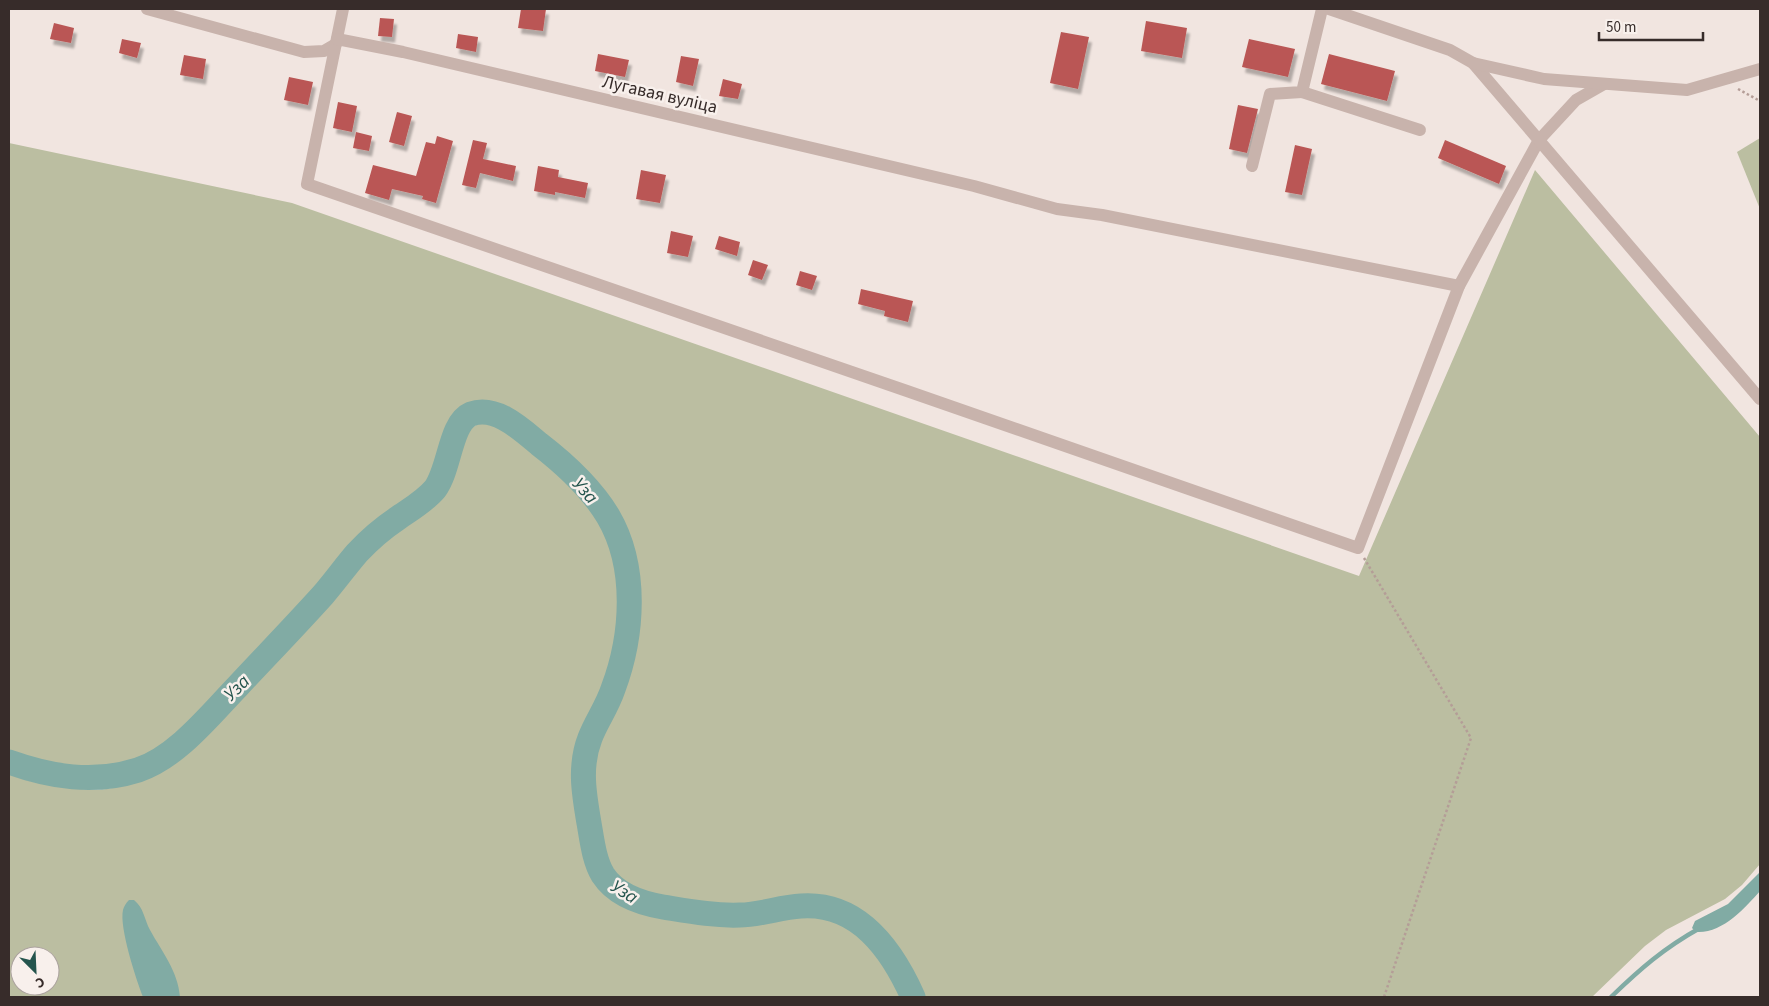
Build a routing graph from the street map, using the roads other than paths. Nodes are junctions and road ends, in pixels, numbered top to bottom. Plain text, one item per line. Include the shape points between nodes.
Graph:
1 (147, 9) edge
2 (343, 9) edge
3 (1322, 9) edge
4 (1329, 9) edge
5 (336, 42) junction
6 (1473, 63) junction
7 (1760, 69) edge
8 (1604, 84) junction
9 (1302, 92) junction
10 (1420, 130) dead end
11 (1538, 140) junction
12 (1252, 166) dead end
13 (1459, 286) junction
14 (1760, 400) edge

1 - 5 street, Лугавая вуліца via 304,52 324,51
2 - 5 street
3 - 9 street
4 - 6 street via 1450,50
5 - 13 street, Лугавая вуліца via 403,52 1057,208
5 - 13 street via 307,184 1358,548
6 - 8 street via 1544,79
6 - 11 street
7 - 8 street via 1687,90
8 - 11 street via 1576,100
9 - 10 street
9 - 12 street via 1270,94
11 - 13 street
11 - 14 street

